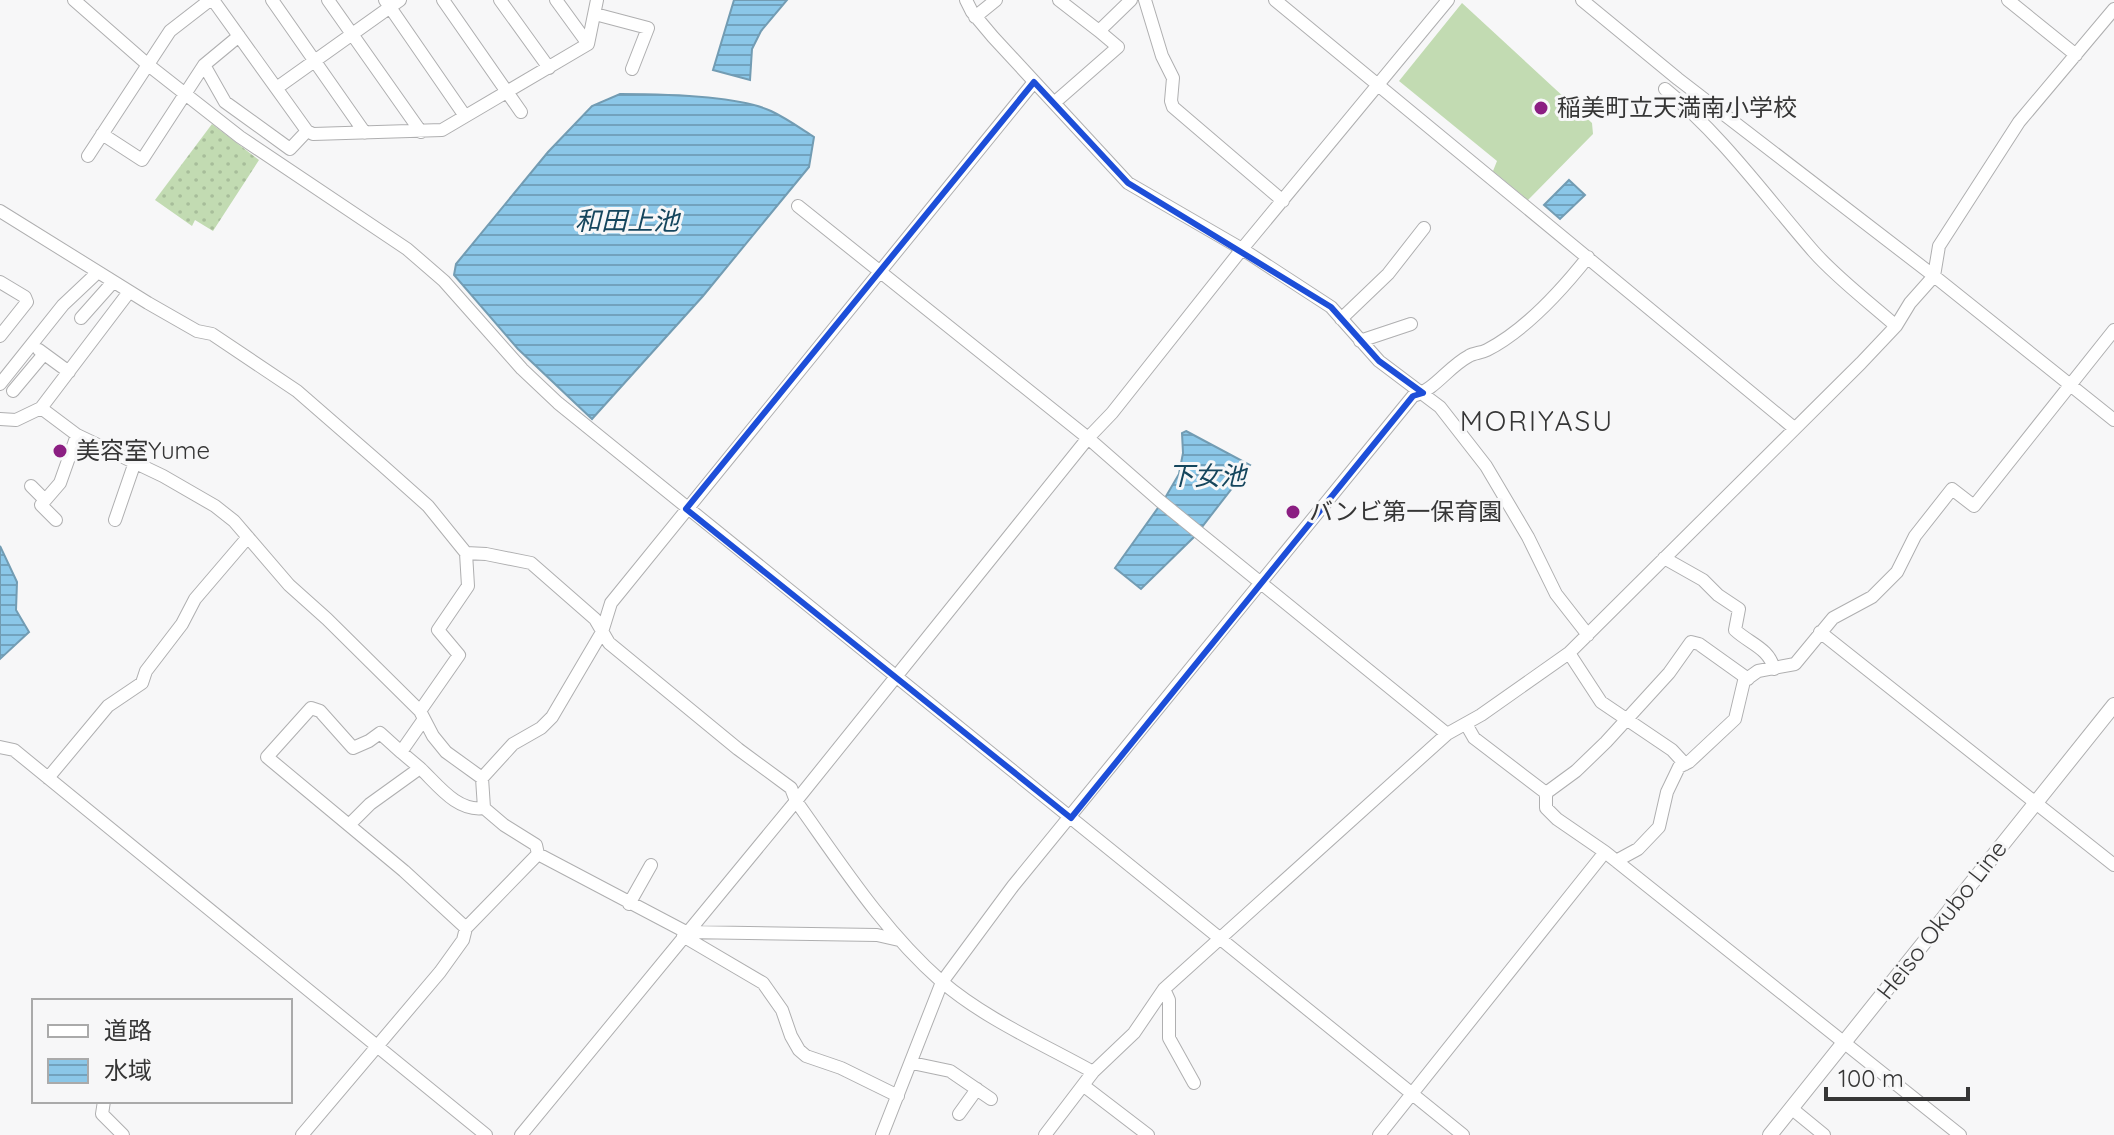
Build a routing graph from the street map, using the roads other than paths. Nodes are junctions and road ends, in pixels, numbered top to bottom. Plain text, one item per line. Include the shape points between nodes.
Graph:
1 (74, 0) edge
2 (212, 0) edge
3 (272, 0) edge
4 (328, 0) edge
5 (443, 0) edge
6 (500, 0) edge
7 (556, 0) edge
8 (597, 0) edge
9 (966, 0) edge
10 (996, 0) edge
11 (1059, 0) edge
12 (1131, 0) edge
13 (1145, 0) edge
14 (1275, 0) edge
15 (1448, 0) edge
16 (1582, 0) edge
17 (2008, 0) edge
18 (391, 2) edge
19 (2114, 9) edge
20 (595, 14) junction
21 (975, 17) junction
22 (1099, 31) junction
23 (352, 34) junction
24 (239, 36) junction
25 (588, 44) junction
26 (2076, 55) junction
27 (315, 60) junction
28 (147, 64) junction
29 (204, 65) junction
30 (549, 68) junction
31 (632, 69) dead end
32 (1034, 82) junction
33 (1379, 86) junction
34 (278, 87) junction
35 (1665, 89) dead end
36 (508, 92) junction
37 (184, 94) junction
38 (1054, 103) junction
39 (521, 112) dead end
40 (465, 116) junction
41 (1744, 129) junction
42 (307, 131) junction
43 (421, 132) junction
44 (365, 133) junction
45 (102, 134) junction
46 (1726, 150) junction
47 (88, 156) dead end
48 (1283, 201) junction
49 (798, 206) dead end
50 (0, 211) edge
51 (1424, 228) dead end
52 (1242, 249) junction
53 (1588, 257) junction
54 (98, 272) junction
55 (879, 273) junction
56 (1934, 276) junction
57 (0, 282) edge
58 (113, 282) junction
59 (129, 292) junction
60 (81, 318) dead end
61 (1341, 319) junction
62 (5, 320) edge
63 (1411, 324) dead end
64 (1896, 326) junction
65 (2114, 330) edge
66 (0, 336) edge
67 (1360, 341) junction
68 (69, 372) junction
69 (0, 384) edge
70 (2070, 385) junction
71 (13, 391) dead end
72 (1423, 393) junction
73 (41, 408) junction
74 (0, 419) edge
75 (2114, 420) edge
76 (1794, 428) junction
77 (77, 435) junction
78 (1088, 438) junction
79 (135, 462) junction
80 (31, 486) dead end
81 (45, 500) junction
82 (686, 509) junction
83 (56, 520) dead end
84 (115, 520) dead end
85 (248, 537) junction
86 (466, 553) junction
87 (1664, 558) junction
88 (1262, 582) junction
89 (602, 632) junction
90 (1820, 632) junction
91 (1588, 635) junction
92 (1569, 653) junction
93 (1774, 669) junction
94 (896, 676) junction
95 (1748, 679) junction
96 (2114, 705) edge
97 (422, 715) junction
98 (1628, 719) junction
99 (1466, 724) junction
100 (1447, 734) junction
101 (0, 747) edge
102 (401, 752) junction
103 (1685, 764) junction
104 (420, 768) junction
105 (48, 778) junction
106 (482, 778) junction
107 (1546, 793) junction
108 (796, 801) junction
109 (2035, 802) junction
110 (484, 808) junction
111 (1071, 818) junction
112 (349, 825) junction
113 (1605, 852) junction
114 (538, 854) junction
115 (1616, 861) junction
116 (651, 865) dead end
117 (2114, 865) edge
118 (629, 904) junction
119 (466, 928) junction
120 (685, 934) junction
121 (1218, 939) junction
122 (900, 940) junction
123 (942, 982) junction
124 (1164, 989) junction
125 (1846, 1043) junction
126 (378, 1046) junction
127 (912, 1063) junction
128 (1093, 1072) junction
129 (1194, 1083) dead end
130 (1084, 1086) junction
131 (977, 1089) junction
132 (1411, 1094) junction
133 (898, 1096) junction
134 (991, 1099) dead end
135 (104, 1103) edge
136 (1791, 1108) junction
137 (959, 1114) dead end
138 (886, 1133) edge
139 (123, 1135) edge
140 (302, 1135) edge
141 (486, 1135) edge
142 (521, 1135) edge
143 (1045, 1135) edge
144 (1148, 1135) edge
145 (1379, 1135) edge
146 (1463, 1135) edge
147 (1770, 1135) edge
148 (1824, 1135) edge
149 (1960, 1135) edge

1 - 28 street
2 - 24 street
2 - 28 street via 170,31
3 - 27 street
4 - 23 street
5 - 36 street
6 - 30 street
7 - 25 street
8 - 20 street
9 - 21 street
10 - 21 street
11 - 22 street
12 - 22 street
13 - 48 street via 1173,78 1173,107
14 - 33 street
15 - 33 street
16 - 41 street
17 - 26 street
18 - 23 street
18 - 40 street
19 - 26 street
20 - 25 street
20 - 31 street via 648,28
21 - 32 street
22 - 38 street via 1118,47
23 - 27 street
23 - 43 street
24 - 29 street
24 - 34 street
25 - 30 street
26 - 56 street via 2019,122 1946,234
27 - 34 street
27 - 44 street
28 - 37 street
28 - 45 street
29 - 37 street
29 - 42 street via 225,102 290,149
30 - 36 street
32 - 38 street
32 - 55 street
33 - 48 street
33 - 53 street
34 - 42 street
35 - 46 street
36 - 39 street
36 - 40 street
37 - 45 street via 142,160
37 - 82 street via 407,249 455,292 558,403
38 - 52 street via 1128,183
40 - 43 street via 442,130
41 - 46 street
41 - 56 street
42 - 44 street
43 - 44 street
45 - 47 street
46 - 64 street via 1818,255
48 - 52 street
49 - 55 street
50 - 54 street
51 - 61 street via 1388,274
52 - 61 street via 1331,307
52 - 78 street
53 - 72 street via 1558,296
53 - 76 street
54 - 58 street
54 - 69 street via 63,305
55 - 78 street
55 - 82 street
56 - 64 street
56 - 70 street
57 - 62 street via 27,302
58 - 59 street
58 - 60 street
59 - 68 street
59 - 86 street via 197,331 212,334 297,391 428,506
61 - 67 street
62 - 66 street
63 - 67 street
64 - 76 street
65 - 70 street
67 - 72 street
68 - 71 street via 40,351
68 - 73 street
70 - 75 street
70 - 90 street via 1974,506 1952,489 1887,584
72 - 88 street via 1413,396
72 - 91 street via 1486,466 1556,594
73 - 74 street via 16,420
73 - 77 street
76 - 87 street
77 - 79 street
77 - 81 street via 60,483
78 - 88 street
78 - 94 street
79 - 84 street
79 - 85 street via 215,506
80 - 81 street
81 - 83 street via 41,505
82 - 89 street via 611,603
82 - 94 street
85 - 97 street via 289,585
85 - 105 street via 195,599 142,683 108,706
86 - 89 street via 531,563 595,619
86 - 97 street via 468,586 438,630 459,655
87 - 91 street
87 - 93 street via 1739,609 1735,630 1762,648
88 - 100 street
88 - 111 street
89 - 106 street via 552,717 513,744
89 - 108 street via 644,673 791,788
90 - 93 street via 1795,664
90 - 109 street
91 - 92 street
92 - 98 street via 1601,702
92 - 99 street
93 - 95 street
94 - 108 street
94 - 111 street
95 - 98 street via 1691,642
95 - 103 street via 1737,699 1735,719
96 - 109 main road, Heiso Okubo Line
97 - 102 street
97 - 106 street via 446,752
98 - 103 street
98 - 107 street
99 - 100 street
99 - 107 street via 1474,738
100 - 121 street
101 - 105 street via 14,750
102 - 104 street
102 - 112 street via 380,733 353,748 314,708 267,757
103 - 115 street via 1667,792 1659,827 1638,849
104 - 110 street via 458,803
104 - 112 street
105 - 126 street
106 - 110 street
107 - 113 street via 1546,808
108 - 120 street
108 - 122 street
109 - 117 street
109 - 125 main road, Heiso Okubo Line
110 - 114 street via 536,845
111 - 121 street
111 - 123 street
112 - 119 street
113 - 115 street
113 - 132 street
114 - 118 street
114 - 119 street
115 - 125 street
116 - 118 street
118 - 120 street
119 - 126 street via 440,972
120 - 122 street via 877,935
120 - 133 street via 763,983 806,1056
120 - 142 street
121 - 124 street
121 - 132 street
122 - 123 street
123 - 127 street
123 - 128 street
124 - 128 street via 1134,1033
124 - 129 street via 1169,1038
125 - 136 main road, Heiso Okubo Line
125 - 149 street
126 - 140 street
126 - 141 street
127 - 131 street via 950,1071
127 - 133 street
128 - 130 street
130 - 143 street
130 - 144 street
131 - 134 street
131 - 137 street
132 - 145 street
132 - 146 street
133 - 138 street
135 - 139 street via 102,1114
136 - 147 main road, Heiso Okubo Line
136 - 148 street

